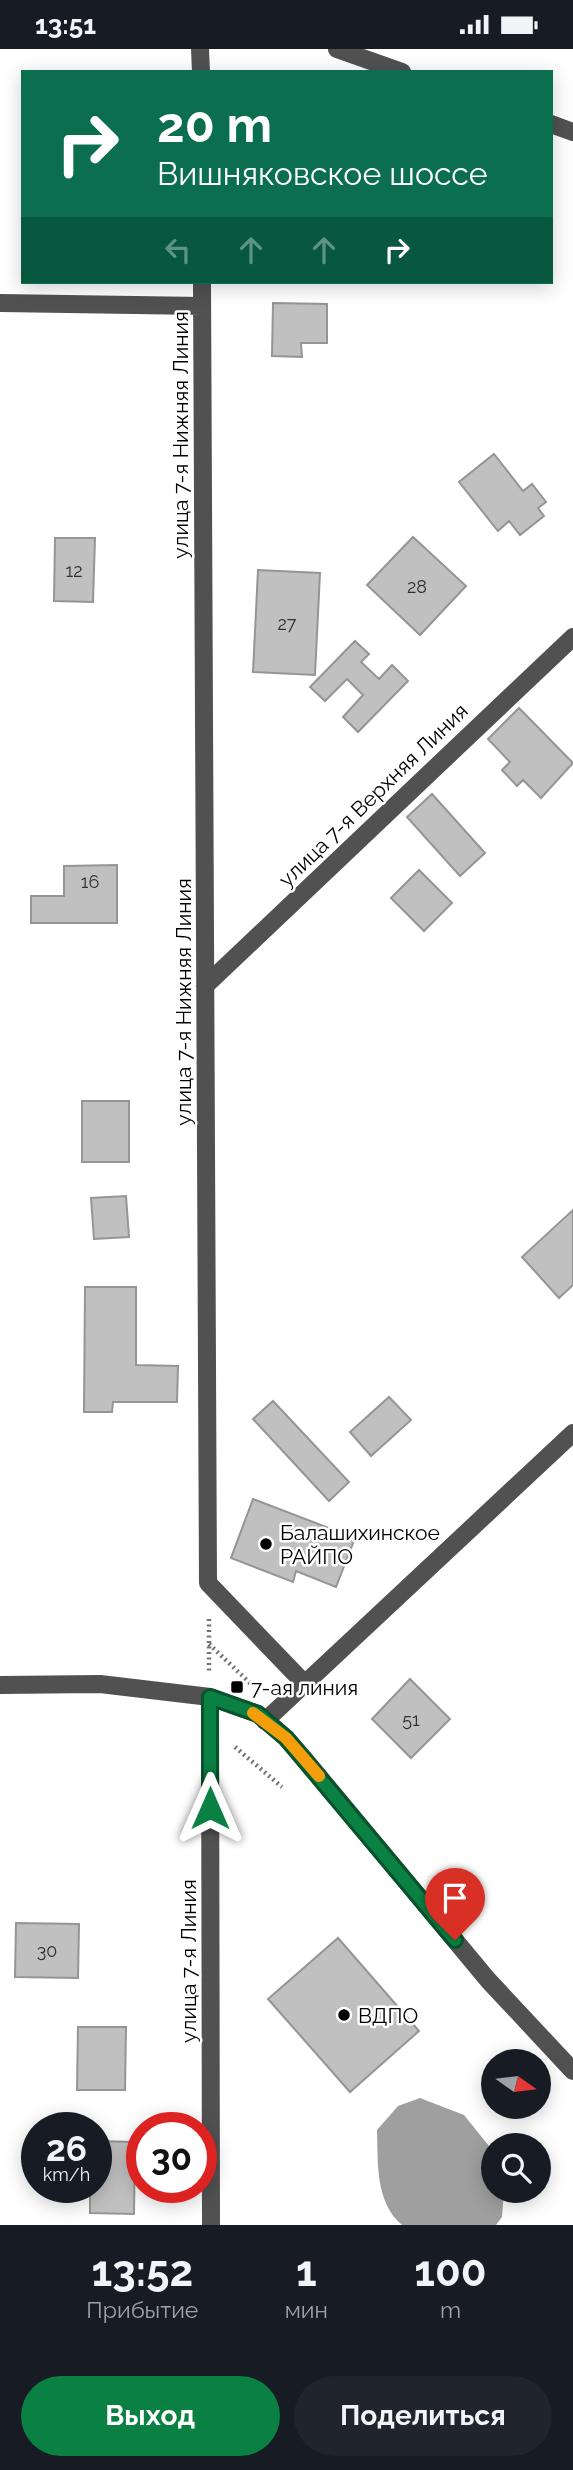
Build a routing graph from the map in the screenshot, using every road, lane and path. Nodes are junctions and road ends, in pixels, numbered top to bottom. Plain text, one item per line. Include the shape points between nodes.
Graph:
1 (200, 49) edge
2 (341, 50) edge
3 (201, 70) edge
4 (396, 70) edge
5 (553, 125) edge
6 (573, 132) edge
7 (202, 284) edge
8 (0, 303) edge
9 (202, 306) junction
10 (573, 637) edge
11 (205, 986) junction
12 (573, 1433) edge
13 (208, 1583) junction
14 (305, 1684) junction
15 (0, 1685) edge
16 (210, 1697) junction
17 (265, 1721) junction
18 (210, 1725) junction
19 (282, 1787) dead end
20 (573, 2071) edge
21 (211, 2225) edge

1 - 3 street
2 - 4 street
5 - 6 street
7 - 9 street, улица 7-я Нижняя Линия
8 - 9 street
9 - 11 street, улица 7-я Нижняя Линия
10 - 11 street, улица 7-я Верхняя Линия
11 - 13 street, улица 7-я Нижняя Линия
12 - 14 street
13 - 14 street
13 - 16 path
14 - 17 street
15 - 16 street via 100,1684
16 - 17 street via 258,1714
16 - 18 street, улица 7-я Линия
17 - 20 street via 286,1738 488,1980
18 - 19 path
18 - 21 street, улица 7-я Линия

